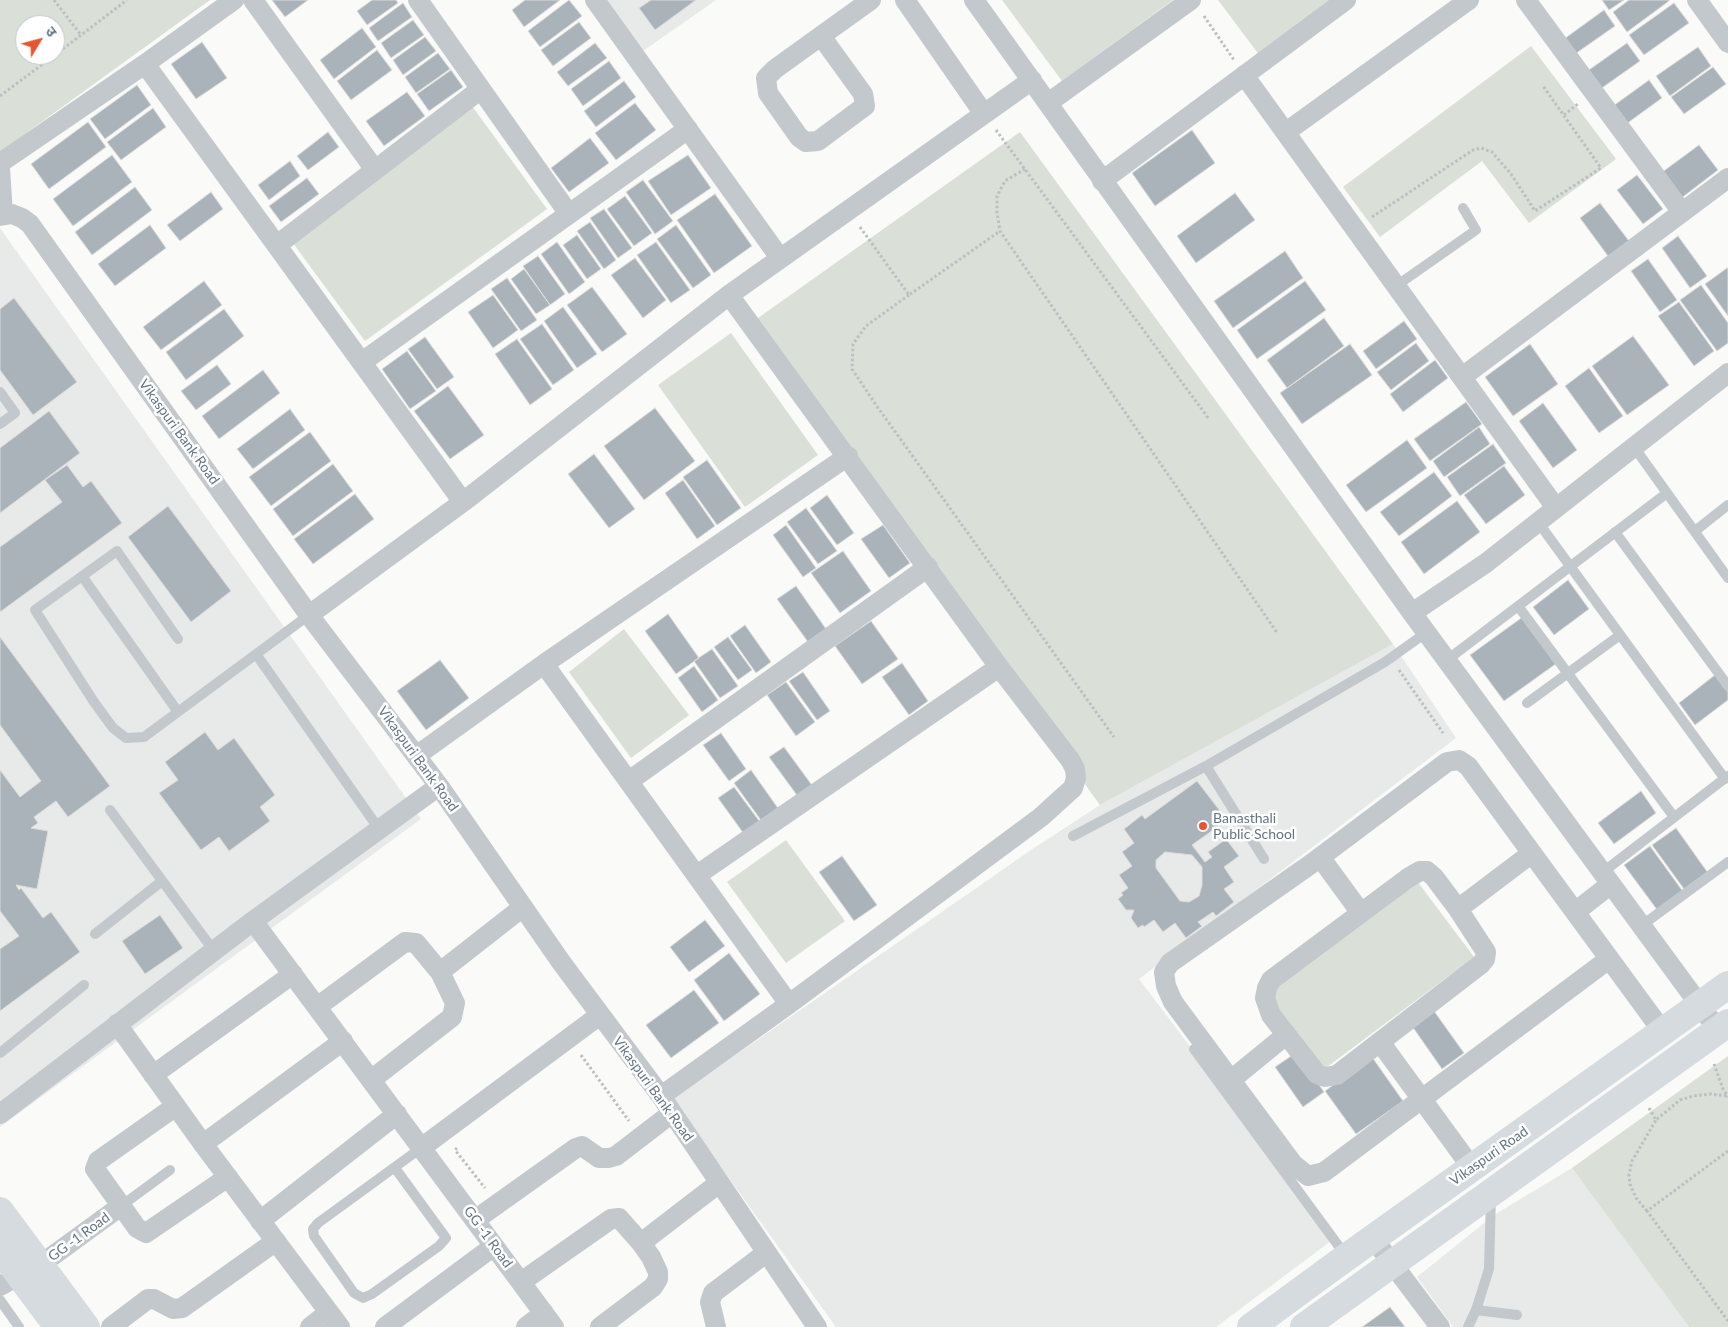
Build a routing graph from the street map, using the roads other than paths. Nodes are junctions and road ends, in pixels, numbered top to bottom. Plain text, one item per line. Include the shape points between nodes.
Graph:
1 (234, 0) edge
2 (253, 0) edge
3 (418, 0) edge
4 (596, 0) edge
5 (871, 0) edge
6 (905, 0) edge
7 (974, 0) edge
8 (1346, 0) edge
9 (1469, 0) edge
10 (1526, 0) edge
11 (1697, 0) edge
12 (1196, 6) edge
13 (821, 36) junction
14 (1728, 42) edge
15 (145, 64) junction
16 (1244, 75) junction
17 (1032, 80) junction
18 (481, 89) junction
19 (1048, 103) junction
20 (984, 114) junction
21 (688, 129) junction
22 (1286, 132) junction
23 (0, 163) edge
24 (0, 168) edge
25 (375, 170) junction
26 (1728, 178) edge
27 (1102, 181) junction
28 (1463, 208) dead end
29 (1682, 212) junction
30 (569, 214) junction
31 (1, 216) edge
32 (277, 245) junction
33 (780, 258) junction
34 (1396, 286) junction
35 (729, 294) junction
36 (362, 362) junction
37 (1728, 373) edge
38 (1462, 377) junction
39 (0, 392) edge
40 (0, 424) edge
41 (1634, 447) junction
42 (848, 456) junction
43 (1667, 492) junction
44 (464, 502) junction
45 (1728, 505) edge
46 (1556, 508) junction
47 (1538, 522) junction
48 (1695, 531) junction
49 (1615, 532) junction
50 (1570, 566) junction
51 (928, 567) junction
52 (82, 576) junction
53 (1728, 578) edge
54 (1518, 606) junction
55 (1412, 613) junction
56 (309, 615) junction
57 (1427, 632) junction
58 (1620, 635) junction
59 (178, 639) dead end
60 (256, 654) junction
61 (1447, 660) junction
62 (544, 664) junction
63 (999, 667) junction
64 (1568, 673) junction
65 (1728, 686) edge
66 (1527, 703) dead end
67 (178, 712) junction
68 (416, 756) junction
69 (1206, 766) junction
70 (1726, 777) edge
71 (629, 781) junction
72 (439, 786) junction
73 (110, 810) dead end
74 (1674, 817) junction
75 (379, 829) junction
76 (1073, 836) dead end
77 (1532, 853) junction
78 (1320, 857) junction
79 (1264, 859) dead end
80 (1728, 862) edge
81 (697, 875) junction
82 (1607, 878) junction
83 (162, 881) junction
84 (523, 907) junction
85 (1458, 909) junction
86 (1575, 912) junction
87 (1360, 913) junction
88 (253, 921) junction
89 (1641, 926) junction
90 (95, 934) dead end
91 (214, 951) junction
92 (1609, 959) junction
93 (440, 972) junction
94 (293, 974) junction
95 (84, 985) dead end
96 (1728, 985) edge
97 (789, 1004) junction
98 (317, 1007) junction
99 (1700, 1007) junction
100 (600, 1014) junction
101 (117, 1024) junction
102 (1717, 1031) edge
103 (1664, 1032) junction
104 (1286, 1035) junction
105 (343, 1041) junction
106 (1380, 1042) junction
107 (1194, 1049) dead end
108 (0, 1053) edge
109 (153, 1074) junction
110 (371, 1080) junction
111 (1231, 1080) junction
112 (661, 1096) junction
113 (1422, 1100) junction
114 (176, 1106) junction
115 (672, 1113) junction
116 (0, 1114) edge
117 (397, 1114) junction
118 (203, 1144) junction
119 (421, 1148) junction
120 (395, 1168) junction
121 (1472, 1168) junction
122 (170, 1170) dead end
123 (228, 1177) junction
124 (719, 1183) junction
125 (1491, 1193) junction
126 (120, 1207) junction
127 (0, 1211) edge
128 (475, 1220) junction
129 (260, 1221) junction
130 (1373, 1238) junction
131 (276, 1241) junction
132 (641, 1243) junction
133 (494, 1246) junction
134 (0, 1249) edge
135 (766, 1253) junction
136 (1347, 1256) junction
137 (1392, 1264) junction
138 (20, 1275) edge
139 (521, 1282) junction
140 (0, 1300) edge
141 (1476, 1310) junction
142 (1517, 1315) dead end
143 (334, 1320) edge
144 (549, 1320) edge
145 (20, 1327) edge
146 (58, 1327) edge
147 (86, 1327) edge
148 (111, 1327) edge
149 (310, 1327) edge
150 (385, 1327) edge
151 (526, 1327) edge
152 (600, 1327) edge
153 (716, 1327) edge
154 (817, 1327) edge
155 (1251, 1327) edge
156 (1304, 1327) edge
157 (1440, 1327) edge
158 (1468, 1327) edge

1 - 15 street
2 - 25 street
3 - 18 street
4 - 21 street
5 - 13 street
6 - 20 street
7 - 17 street
8 - 16 street
9 - 22 street
10 - 29 street
11 - 14 street
12 - 19 street
13 - 13 street via 863,94 865,106 818,141 806,142 768,93 766,78
15 - 23 street
15 - 32 street
16 - 22 street
16 - 27 street
17 - 19 street
17 - 20 street
18 - 25 street
18 - 30 street
19 - 27 street
20 - 33 street
21 - 30 street
21 - 33 street
22 - 34 street
24 - 31 street
25 - 32 street
26 - 29 street
27 - 55 street
28 - 34 lane via 1476,230
29 - 38 street
30 - 36 street
31 - 56 street, Vikaspuri Bank Road via 12,214 30,224
32 - 36 street
33 - 35 street
34 - 38 street
35 - 42 street
35 - 44 street
36 - 44 street
37 - 41 street
38 - 46 street
39 - 40 lane via 15,413
41 - 43 lane
41 - 46 street
42 - 51 street
42 - 62 street
43 - 48 lane
43 - 49 lane
44 - 56 street
45 - 48 lane
46 - 47 street
47 - 50 lane
47 - 55 street via 1486,563
48 - 53 lane
49 - 50 lane
49 - 65 lane
50 - 54 lane
50 - 58 lane
51 - 63 street
51 - 71 street
52 - 59 lane via 116,551
52 - 67 lane
52 - 67 lane via 35,610 94,702 113,728 126,738 144,737
54 - 61 lane
54 - 64 lane
55 - 57 street
56 - 60 lane
56 - 68 street, Vikaspuri Bank Road
57 - 61 street
57 - 69 lane via 1391,658
58 - 64 lane
58 - 70 lane
60 - 67 lane
60 - 75 lane
61 - 82 street
62 - 68 street
62 - 71 street
63 - 81 street
63 - 97 street via 1071,761 1076,778 1073,788 1006,844
64 - 66 lane
64 - 74 lane
68 - 72 street, Vikaspuri Bank Road
69 - 76 lane
69 - 79 lane
70 - 74 lane
71 - 81 street
72 - 75 street
72 - 84 street, Vikaspuri Bank Road
73 - 83 lane
74 - 82 lane
75 - 88 street
77 - 78 street via 1468,766 1459,760 1446,762
77 - 85 street
77 - 86 street
78 - 87 street
78 - 111 street via 1170,963 1164,972 1166,986 1174,1002
80 - 89 lane
81 - 97 street
82 - 86 street
82 - 89 street
83 - 90 lane
83 - 91 lane
84 - 93 street
84 - 100 street, Vikaspuri Bank Road
85 - 87 street via 1434,877 1428,871 1420,871
85 - 106 street via 1486,952 1485,959
86 - 92 street
87 - 104 street via 1271,980 1265,998 1271,1015
88 - 91 street
88 - 94 street, GG -1 Road
89 - 99 street
91 - 101 street
92 - 103 street
92 - 113 street
93 - 98 street via 416,943 404,942
93 - 110 street via 455,1003 452,1016
94 - 98 street, GG -1 Road
94 - 109 street
95 - 108 lane
96 - 99 street, Vikaspuri Road
97 - 112 street
98 - 105 street, GG -1 Road
99 - 102 street
99 - 103 street, Vikaspuri Road
100 - 112 street, Vikaspuri Bank Road
100 - 119 street
101 - 109 street
101 - 116 street
102 - 125 street
103 - 121 street, Vikaspuri Road
104 - 106 street via 1317,1074 1325,1077 1337,1074
104 - 111 street
105 - 110 street, GG -1 Road
105 - 118 street
106 - 113 street
107 - 136 lane
109 - 114 street
110 - 117 street, GG -1 Road
111 - 113 street via 1293,1164 1308,1176 1324,1172
112 - 115 street, Vikaspuri Bank Road
113 - 121 street
114 - 118 street
114 - 126 street via 98,1162 95,1169
115 - 124 street, Vikaspuri Bank Road
115 - 128 street via 616,1156 599,1158 582,1146 576,1148
117 - 119 street, GG -1 Road
117 - 129 street
118 - 123 street
119 - 120 lane
119 - 128 street, GG -1 Road
120 - 120 lane via 313,1229 314,1236 354,1293 363,1298 424,1257 446,1238
121 - 130 street, Vikaspuri Road
122 - 126 lane, GG -1 Road
123 - 126 street via 146,1233 137,1228
123 - 129 street
124 - 132 street
124 - 135 street, Vikaspuri Bank Road
125 - 137 street
125 - 141 lane via 1489,1269
126 - 138 street, GG -1 Road
127 - 138 street
128 - 133 street, GG -1 Road
129 - 131 street
130 - 136 street, Vikaspuri Road
130 - 137 street
131 - 143 street
131 - 148 street via 182,1308 174,1309 148,1298
132 - 139 street via 619,1218 611,1219
132 - 152 street via 651,1257 658,1279 653,1287
133 - 139 street, GG -1 Road
133 - 150 street
134 - 138 street
135 - 153 street via 713,1293 710,1302
135 - 154 street, Vikaspuri Bank Road
136 - 155 street, Vikaspuri Road
137 - 156 street
137 - 157 street
138 - 146 street
138 - 147 street
139 - 144 street, GG -1 Road
140 - 145 lane
141 - 142 lane
141 - 158 lane
143 - 149 street
144 - 151 street

